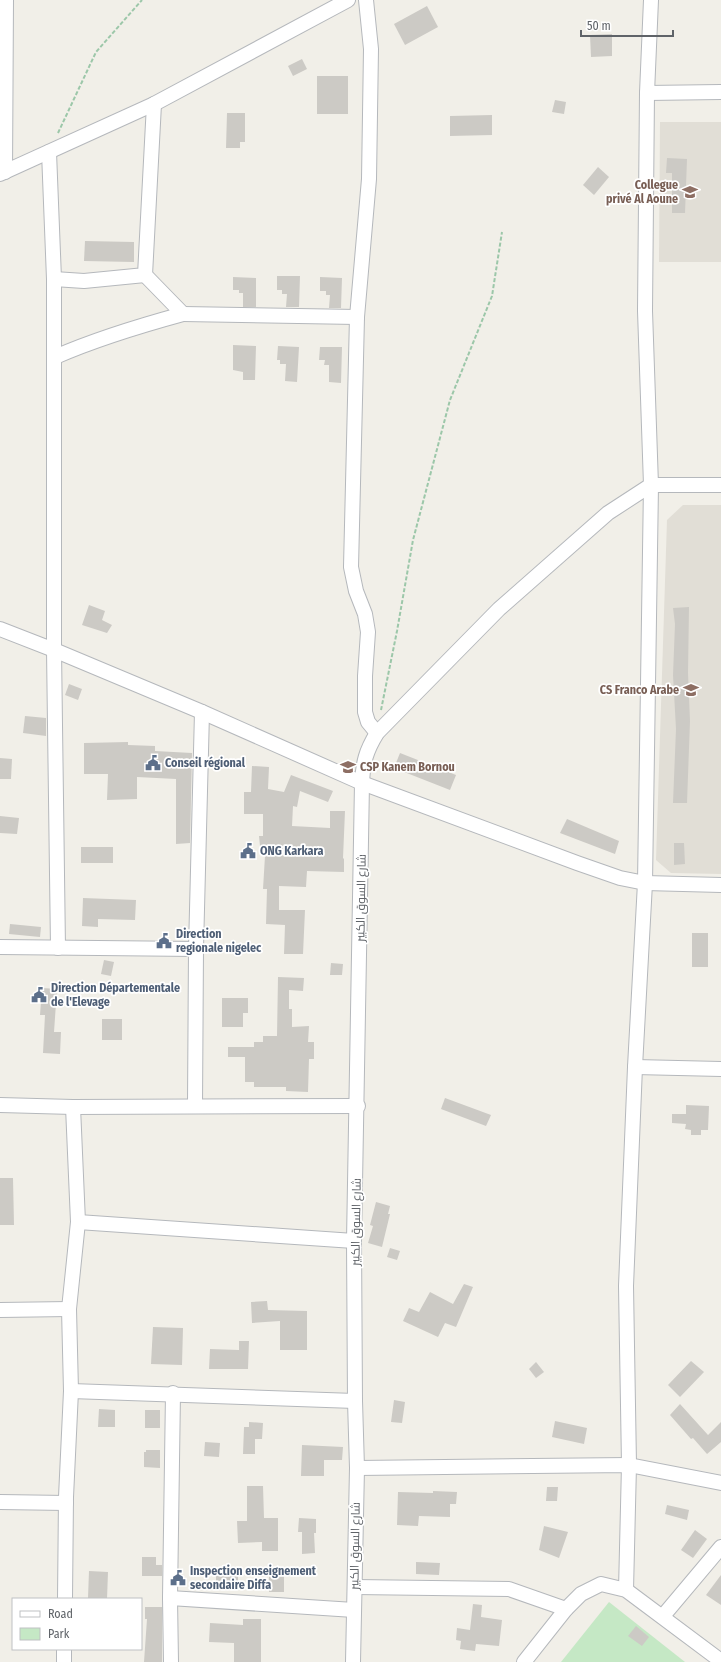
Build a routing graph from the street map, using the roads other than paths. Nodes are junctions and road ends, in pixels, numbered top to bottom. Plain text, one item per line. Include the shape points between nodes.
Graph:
1 (6, 0) edge
2 (348, 0) edge
3 (366, 0) edge
4 (651, 0) edge
5 (721, 92) edge
6 (647, 93) junction
7 (154, 104) junction
8 (49, 152) junction
9 (2, 173) edge
10 (145, 275) junction
11 (54, 279) junction
12 (182, 314) junction
13 (357, 317) junction
14 (54, 357) junction
15 (721, 485) edge
16 (651, 486) junction
17 (0, 629) edge
18 (54, 650) junction
19 (202, 712) junction
20 (376, 733) junction
21 (362, 782) junction
22 (645, 883) junction
23 (721, 884) edge
24 (0, 947) edge
25 (58, 948) junction
26 (196, 950) junction
27 (635, 1067) junction
28 (721, 1069) edge
29 (0, 1105) edge
30 (195, 1106) junction
31 (358, 1106) junction
32 (73, 1107) junction
33 (78, 1222) junction
34 (354, 1241) junction
35 (69, 1309) junction
36 (0, 1310) edge
37 (71, 1391) junction
38 (173, 1393) junction
39 (355, 1401) junction
40 (628, 1465) junction
41 (357, 1468) junction
42 (721, 1483) edge
43 (0, 1502) edge
44 (66, 1503) junction
45 (721, 1548) edge
46 (355, 1587) junction
47 (626, 1590) junction
48 (65, 1598) edge
49 (170, 1598) junction
50 (566, 1609) junction
51 (354, 1610) junction
52 (663, 1616) junction
53 (64, 1650) edge
54 (721, 1661) edge
55 (64, 1662) edge
56 (171, 1662) edge
57 (353, 1662) edge
58 (524, 1662) edge

1 - 9 street
2 - 7 street
3 - 13 street via 371,49 369,179
4 - 6 street
5 - 6 street
6 - 16 street via 645,311
7 - 8 street
7 - 10 street
8 - 9 street
8 - 11 street
10 - 11 street via 84,281
10 - 12 street
11 - 14 street
12 - 13 street
12 - 14 street via 126,330
13 - 20 street via 351,567 368,632 365,712
14 - 18 street
15 - 16 street
16 - 20 street, شارع السوق الكبير via 608,512 499,609
16 - 22 street
17 - 18 street
18 - 19 street
18 - 25 street
19 - 21 street
19 - 26 street
20 - 21 street, شارع السوق الكبير via 367,748 363,762
21 - 22 street via 577,863 620,878
21 - 31 street, شارع السوق الكبير
22 - 23 street
22 - 27 street
24 - 25 street
25 - 26 street
26 - 30 street
27 - 28 street
27 - 40 street via 626,1286
29 - 32 street
30 - 31 street
30 - 32 street
31 - 34 street, شارع السوق الكبير
32 - 33 street
33 - 34 street
33 - 35 street
34 - 39 street, شارع السوق الكبير
35 - 36 street
35 - 37 street
37 - 38 street
37 - 44 street
38 - 39 street
38 - 49 street
39 - 41 street, شارع السوق الكبير
40 - 41 street
40 - 42 street
40 - 47 street
41 - 46 street, شارع السوق الكبير
43 - 44 street
44 - 48 street
45 - 52 street
46 - 50 street via 509,1589
46 - 51 street, شارع السوق الكبير
47 - 50 street via 601,1584 581,1594
47 - 52 street
49 - 51 street
49 - 56 street
50 - 58 street
51 - 57 street, شارع السوق الكبير
52 - 54 street
53 - 55 street

